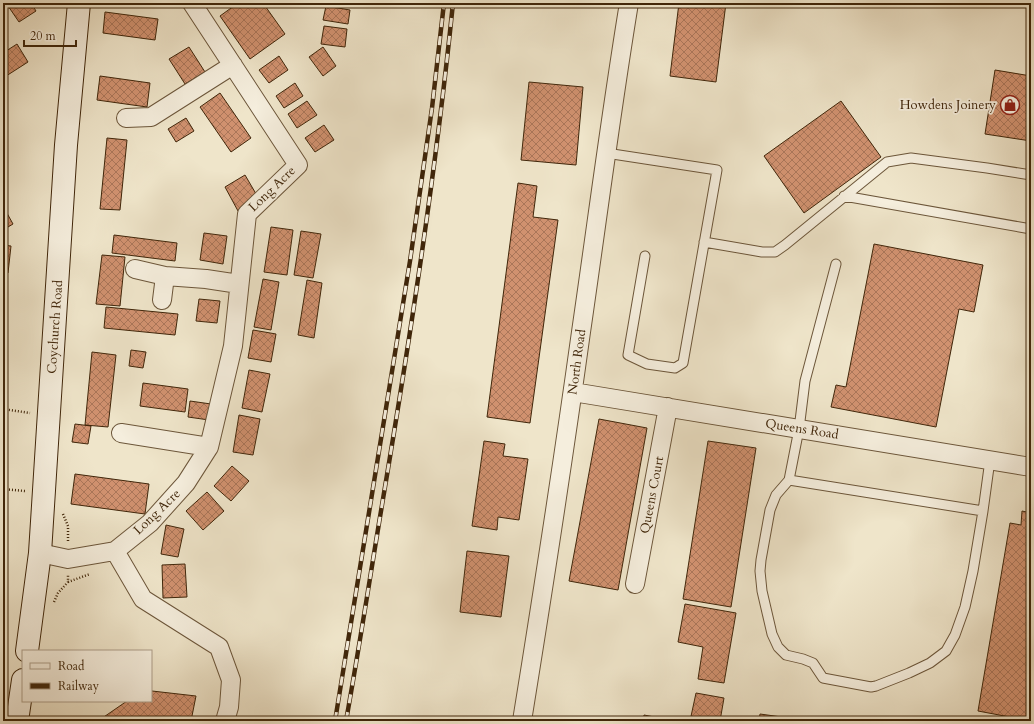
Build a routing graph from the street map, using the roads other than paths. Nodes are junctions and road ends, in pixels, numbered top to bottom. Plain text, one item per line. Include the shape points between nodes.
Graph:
1 (79, 3) edge
2 (629, 3) edge
3 (197, 5) edge
4 (232, 65) junction
5 (126, 118) dead end
6 (606, 153) junction
7 (1031, 175) edge
8 (844, 196) junction
9 (1031, 229) edge
10 (704, 242) junction
11 (645, 256) dead end
12 (836, 264) dead end
13 (135, 269) dead end
14 (165, 276) junction
15 (239, 284) junction
16 (162, 300) dead end
17 (573, 392) junction
18 (668, 407) junction
19 (799, 429) junction
20 (121, 433) dead end
21 (209, 447) junction
22 (990, 460) junction
23 (1031, 467) edge
24 (789, 480) junction
25 (983, 511) junction
26 (115, 550) junction
27 (40, 553) junction
28 (636, 584) dead end
29 (27, 650) edge
30 (22, 687) edge
31 (17, 721) edge
32 (225, 721) edge
33 (522, 721) edge

1 - 27 main road, Coychurch Road via 66,145
2 - 6 street, North Road
3 - 4 street, Long Acre
4 - 5 street via 151,117
4 - 15 street, Long Acre via 298,164 247,214
6 - 10 lane via 717,170
6 - 17 street, North Road
7 - 8 lane via 911,158 887,162
8 - 9 lane
8 - 10 lane via 774,252
10 - 11 lane via 684,363 675,368 647,364 628,355
12 - 19 lane via 805,380
13 - 14 street
14 - 15 street
14 - 16 street
15 - 21 street, Long Acre via 233,346
17 - 18 street, Queens Road
17 - 33 street, North Road
18 - 19 street, Queens Road
18 - 28 street, Queens Court
19 - 22 street, Queens Road
19 - 24 lane
20 - 21 street
21 - 26 street, Long Acre via 186,483 150,523
22 - 23 street, Queens Road
22 - 25 lane
24 - 25 lane
24 - 25 lane via 776,495 770,510 761,560 762,591 772,634 778,647 786,655 813,664 823,678 871,687 916,670 946,651 955,636 965,607
26 - 27 street, Long Acre via 68,559
26 - 32 street via 143,599 219,647 231,680
27 - 29 main road, Coychurch Road
30 - 31 main road

